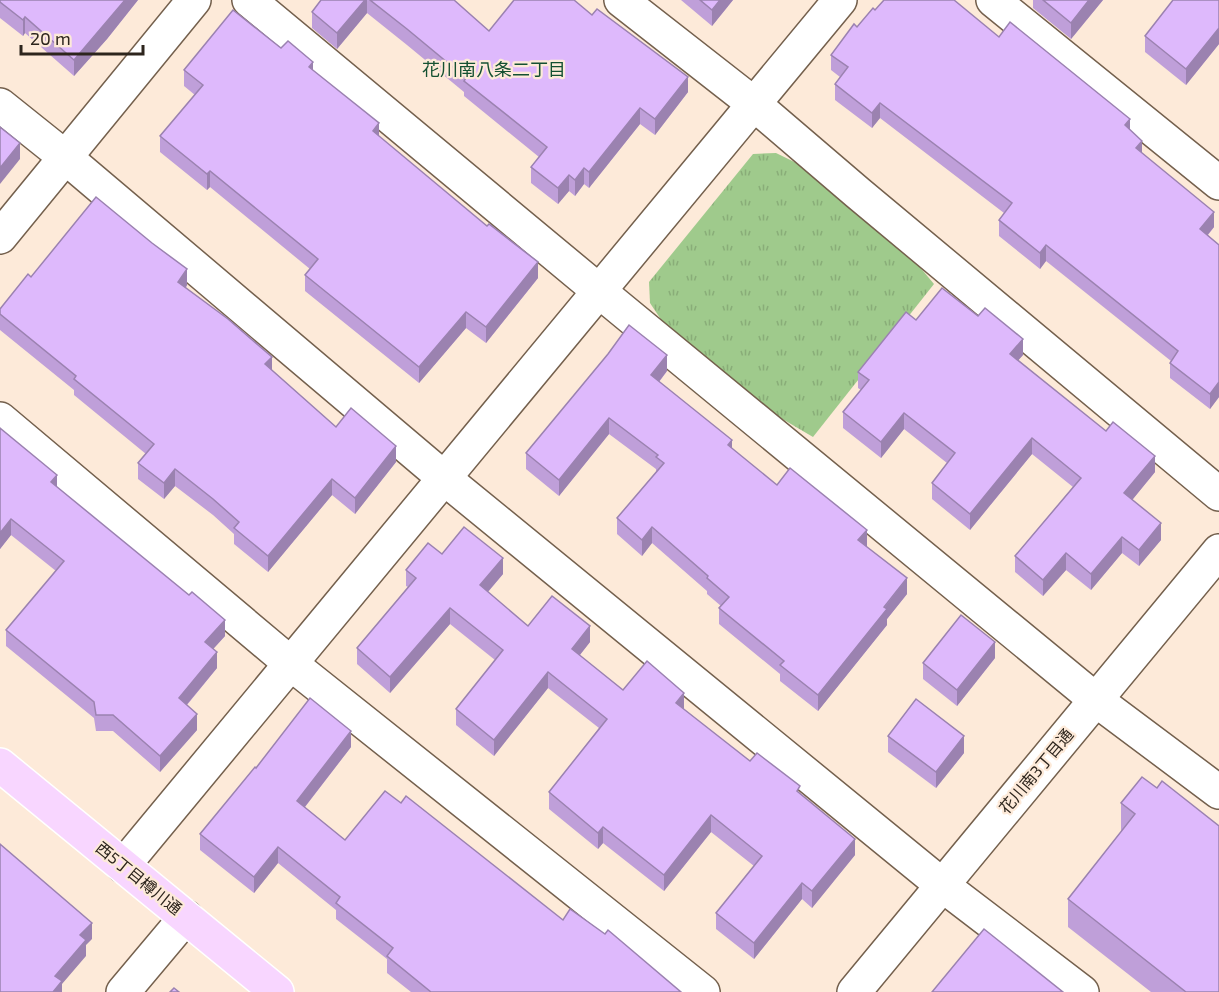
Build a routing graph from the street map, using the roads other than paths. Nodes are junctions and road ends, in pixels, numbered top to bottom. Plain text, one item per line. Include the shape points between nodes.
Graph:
1 (194, 0) edge
2 (249, 0) edge
3 (621, 0) edge
4 (840, 0) edge
5 (993, 0) edge
6 (754, 104) junction
7 (0, 105) edge
8 (65, 157) junction
9 (1219, 183) edge
10 (0, 237) edge
11 (599, 291) junction
12 (0, 418) edge
13 (444, 478) junction
14 (1219, 494) edge
15 (1219, 551) edge
16 (290, 663) junction
17 (1096, 700) junction
18 (0, 765) edge
19 (1219, 792) edge
20 (123, 866) junction
21 (942, 885) junction
22 (186, 917) junction
23 (123, 992) edge
24 (277, 992) edge
25 (703, 992) edge
26 (854, 992) edge
27 (1082, 992) edge

1 - 8 street
2 - 11 street
3 - 6 street
4 - 6 street
5 - 9 street
6 - 11 street
6 - 14 street
7 - 8 street
8 - 10 street
8 - 13 street
11 - 13 street
11 - 17 street
12 - 16 street
13 - 16 street
13 - 21 street
15 - 17 street, 花川南3丁目通
16 - 20 street
16 - 25 street
17 - 19 street
17 - 21 street, 花川南3丁目通
18 - 20 main road, 西5丁目樽川通
20 - 22 main road, 西5丁目樽川通
21 - 26 street, 花川南3丁目通
21 - 27 street
22 - 23 street
22 - 24 main road, 西5丁目樽川通

